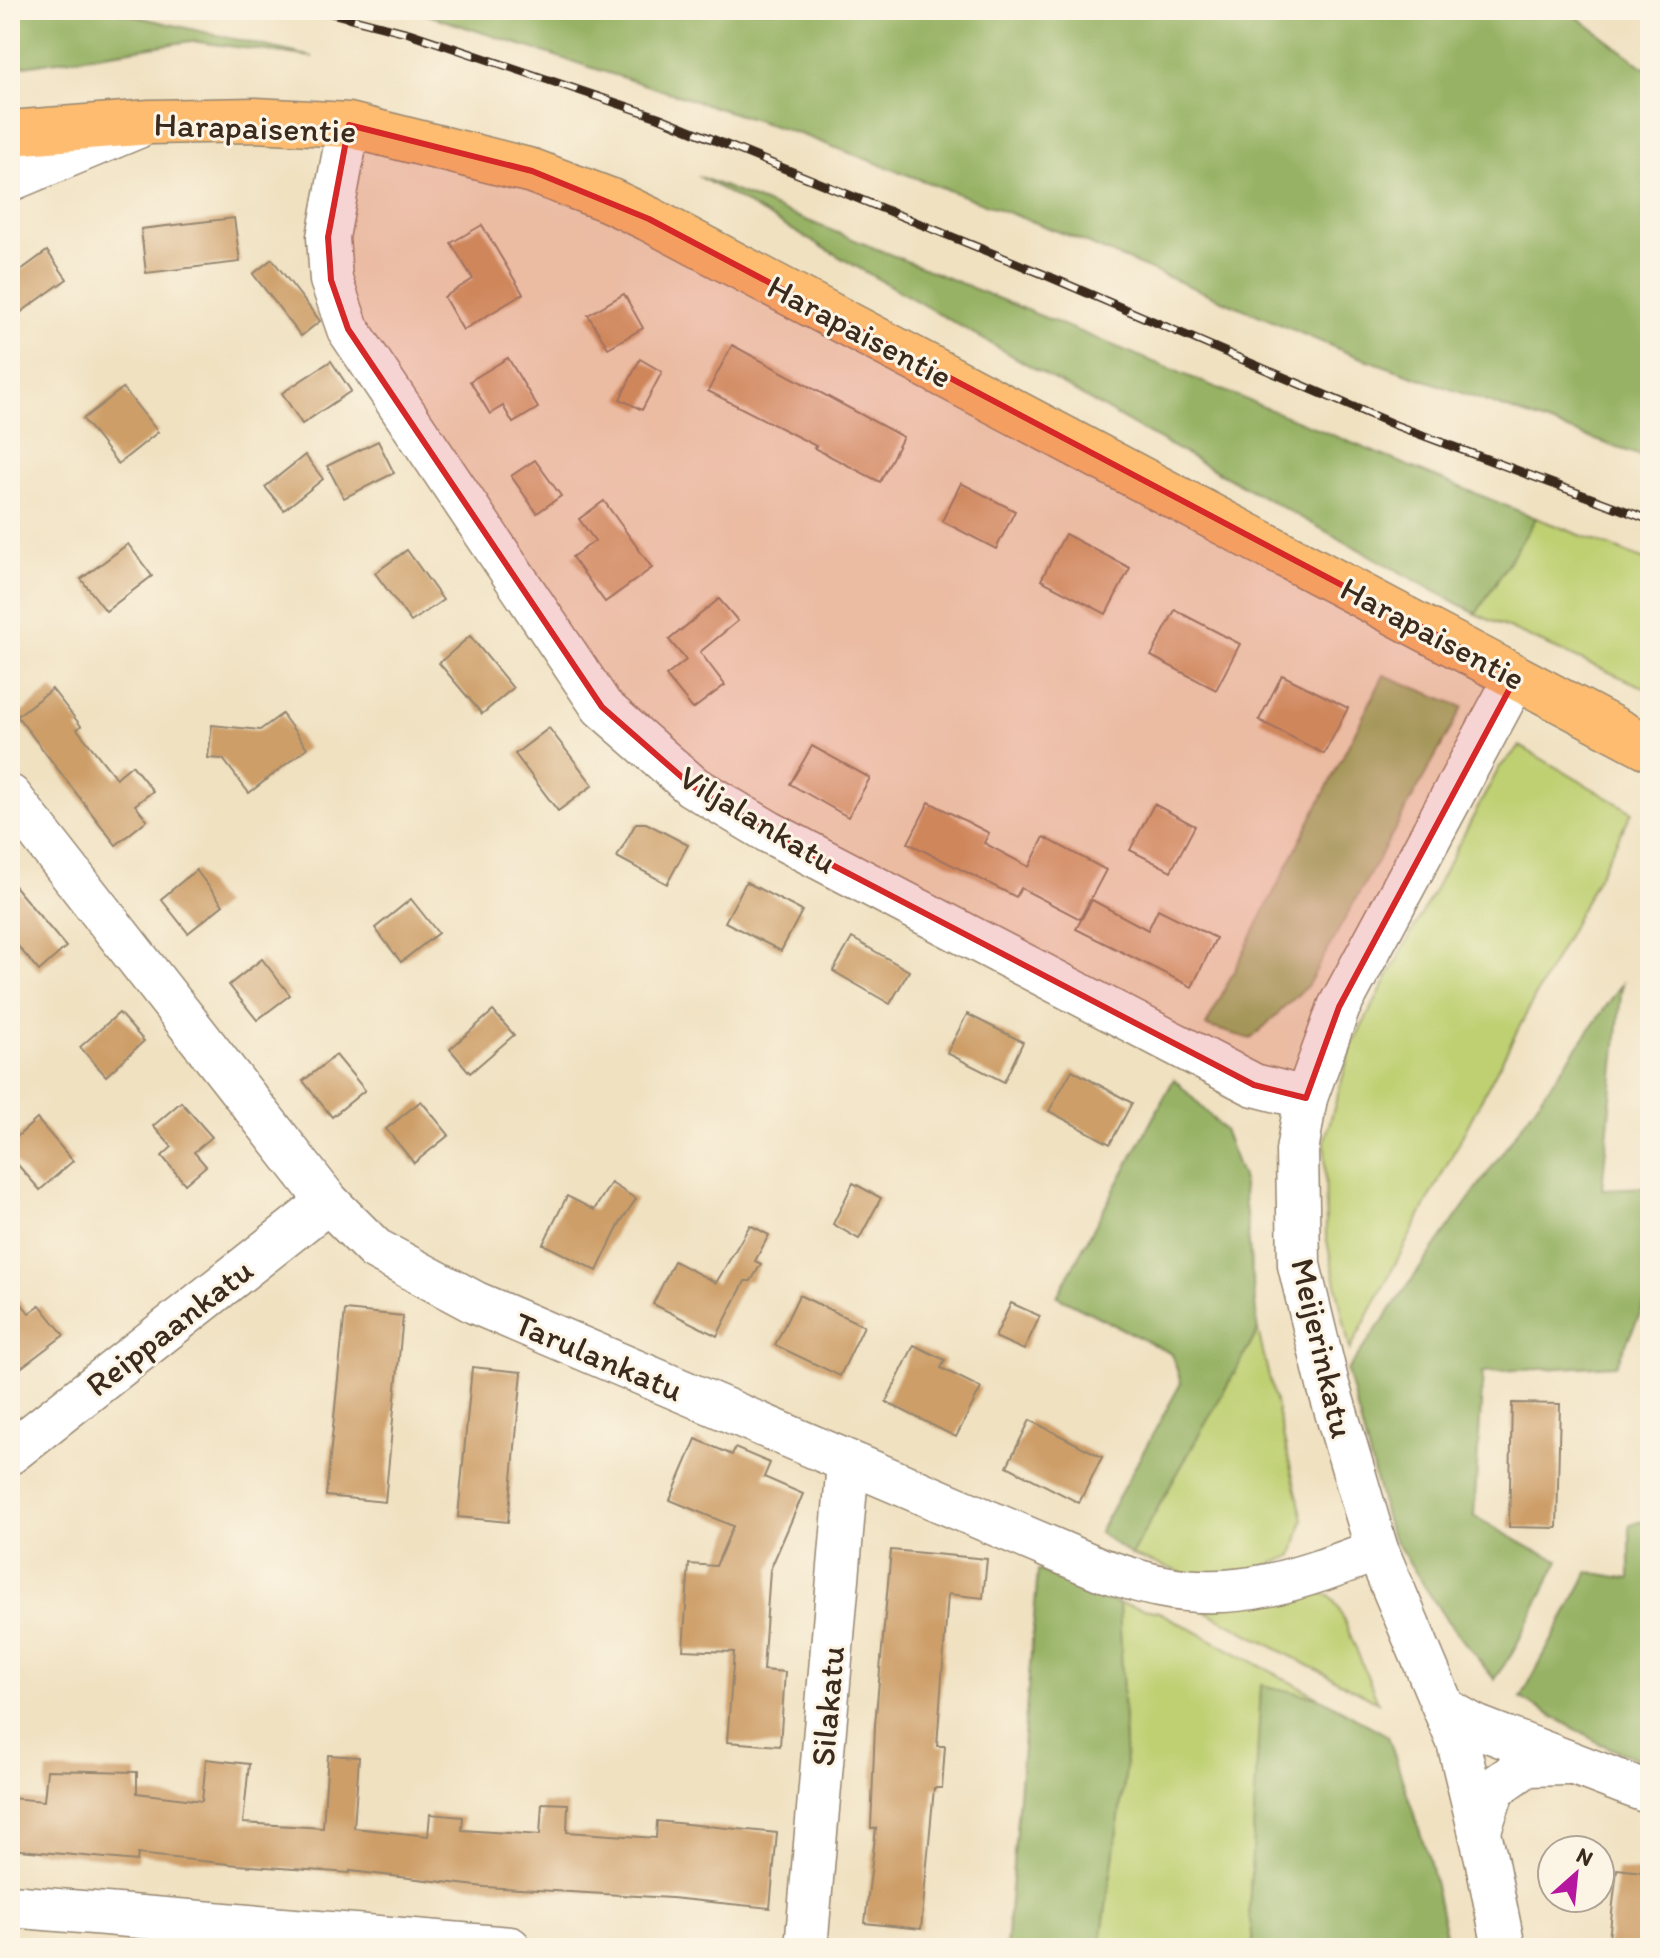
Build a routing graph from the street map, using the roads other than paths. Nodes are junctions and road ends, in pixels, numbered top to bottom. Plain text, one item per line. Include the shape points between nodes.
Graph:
1 (150, 122) junction
2 (349, 125) junction
3 (10, 133) edge
4 (10, 180) edge
5 (1516, 677) junction
6 (1650, 748) edge
7 (10, 796) edge
8 (1306, 1098) junction
9 (328, 1202) junction
10 (10, 1453) edge
11 (848, 1463) junction
12 (1377, 1550) junction
13 (1445, 1709) junction
14 (1575, 1764) junction
15 (1650, 1793) edge
16 (1480, 1830) junction
17 (10, 1906) edge
18 (510, 1948) edge
19 (806, 1948) edge
20 (1504, 1948) edge

1 - 2 main road, Harapaisentie
1 - 3 main road, Harapaisentie
1 - 4 street
2 - 5 main road, Harapaisentie via 532,171 649,219
2 - 8 street, Viljalankatu via 328,237 331,280 348,329 602,707 692,786 769,832 1254,1085
5 - 6 main road, Harapaisentie
5 - 8 street, Meijerinkatu via 1339,1007
7 - 9 street, Tarulankatu
8 - 12 street, Meijerinkatu via 1297,1151 1299,1265
9 - 10 street, Reippaankatu
9 - 11 street, Tarulankatu via 375,1249 476,1303
11 - 12 street, Tarulankatu via 1100,1569 1161,1587 1225,1592 1293,1581
11 - 19 street, Silakatu
12 - 13 street, Meijerinkatu
13 - 14 street
13 - 16 street, Meijerinkatu
14 - 15 street
14 - 16 street via 1527,1765 1505,1780 1494,1788
16 - 20 street, Meijerinkatu
17 - 18 street

